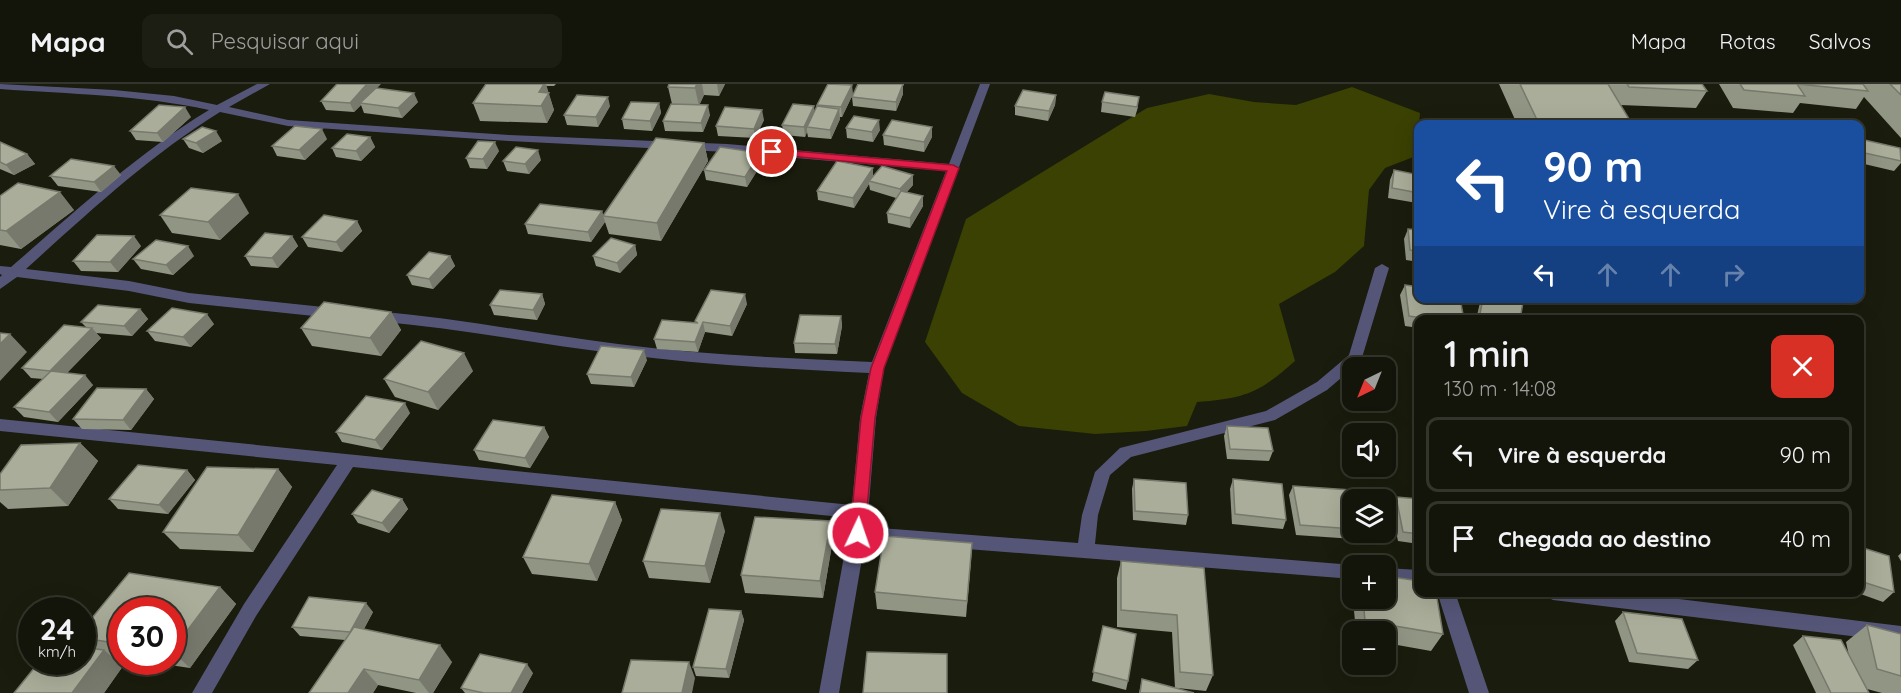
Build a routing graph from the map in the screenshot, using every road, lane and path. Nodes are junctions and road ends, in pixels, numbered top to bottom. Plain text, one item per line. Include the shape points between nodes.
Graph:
1 (265, 84) edge
2 (985, 84) edge
3 (0, 86) edge
4 (214, 109) junction
5 (953, 168) junction
6 (1382, 268) dead end
7 (0, 270) edge
8 (15, 271) junction
9 (0, 284) edge
10 (877, 368) junction
11 (0, 425) edge
12 (350, 459) junction
13 (859, 512) junction
14 (858, 533) junction
15 (1085, 552) junction
16 (1342, 572) edge
17 (1396, 576) edge
18 (1414, 577) edge
19 (1448, 597) edge
20 (1594, 597) edge
21 (1901, 634) edge
22 (202, 693) edge
23 (829, 693) edge
24 (1479, 693) edge

1 - 4 street
2 - 5 street
3 - 4 street via 174,99
4 - 5 street via 288,123 727,148
4 - 8 street via 157,148
5 - 10 street
6 - 15 street via 1356,357 1322,386 1270,416 1126,452 1103,472 1090,515
7 - 8 street
8 - 9 street
8 - 10 street via 189,298 444,322 701,359
10 - 13 street
11 - 12 street
12 - 13 street
12 - 22 street via 250,610
13 - 14 street
14 - 15 street
14 - 23 street
15 - 16 street
17 - 18 street
19 - 24 street
20 - 21 street

